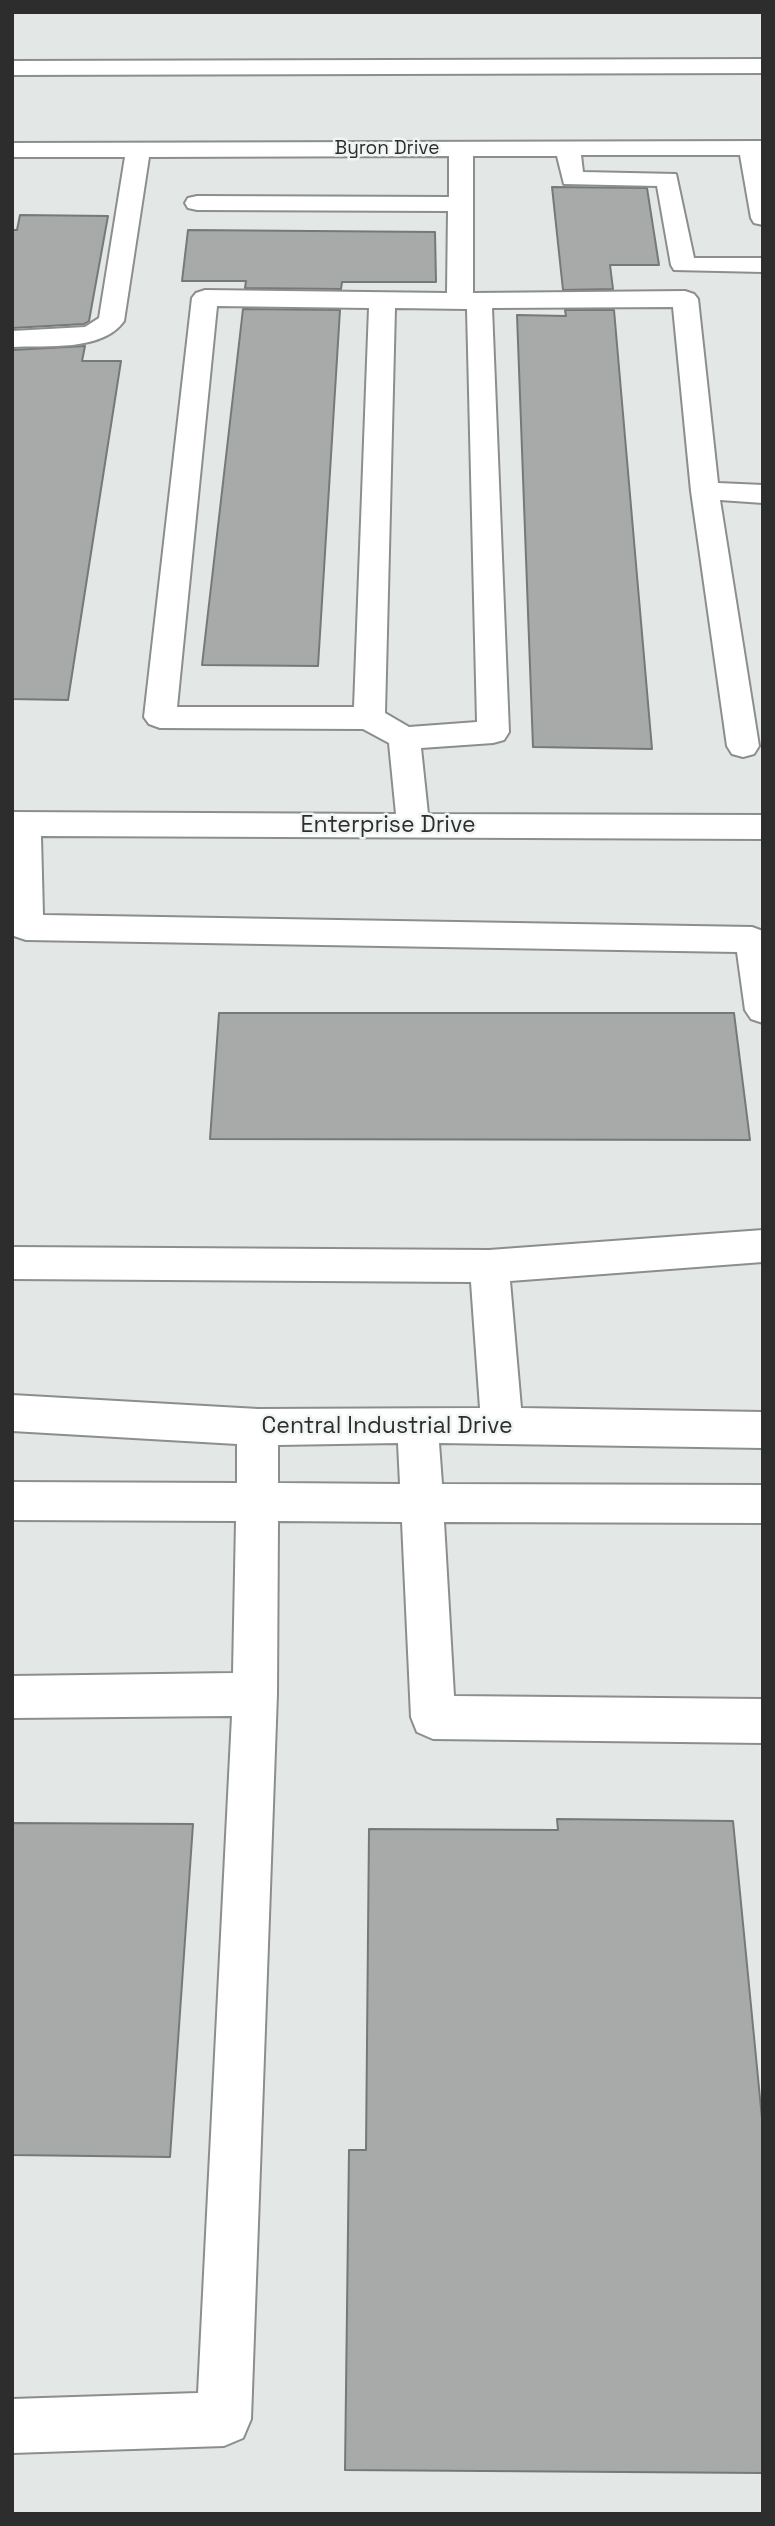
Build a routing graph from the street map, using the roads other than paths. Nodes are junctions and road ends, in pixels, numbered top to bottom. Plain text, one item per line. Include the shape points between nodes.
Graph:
1 (763, 65) edge
2 (12, 68) edge
3 (196, 68) junction
4 (12, 74) edge
5 (757, 148) edge
6 (461, 149) junction
7 (568, 149) junction
8 (12, 150) edge
9 (138, 150) junction
10 (197, 203) dead end
11 (459, 204) junction
12 (763, 218) edge
13 (763, 265) edge
14 (382, 301) junction
15 (469, 301) junction
16 (12, 339) edge
17 (705, 491) junction
18 (763, 494) edge
19 (369, 718) junction
20 (404, 738) junction
21 (743, 746) dead end
22 (18, 824) edge
23 (413, 826) junction
24 (763, 827) edge
25 (19, 928) edge
26 (763, 1010) edge
27 (763, 1246) edge
28 (12, 1263) edge
29 (489, 1265) junction
30 (12, 1413) edge
31 (418, 1425) junction
32 (258, 1427) junction
33 (502, 1428) junction
34 (763, 1430) edge
35 (12, 1501) edge
36 (258, 1501) junction
37 (422, 1502) junction
38 (763, 1504) edge
39 (255, 1694) junction
40 (12, 1697) edge
41 (763, 1721) edge
42 (12, 2426) edge

1 - 3 main road
2 - 3 main road
3 - 4 main road
5 - 7 main road, Byron Drive
5 - 12 main road
6 - 7 main road, Byron Drive
6 - 9 main road, Byron Drive
6 - 11 main road
7 - 13 main road via 572,179 668,179 683,265
8 - 9 main road, Byron Drive
9 - 16 main road via 111,321 91,334
10 - 11 main road
11 - 15 main road
14 - 15 main road
14 - 19 main road
14 - 19 main road via 205,298 160,717
15 - 17 main road via 685,299
15 - 20 main road via 494,732
17 - 18 main road
17 - 21 main road
19 - 20 main road
20 - 23 main road
22 - 23 main road, Enterprise Drive
22 - 25 main road
23 - 24 main road, Enterprise Drive
25 - 26 main road via 752,940
27 - 29 main road
28 - 29 main road
29 - 33 main road
30 - 32 main road, Central Industrial Drive
31 - 32 main road, Central Industrial Drive
31 - 33 main road, Central Industrial Drive
31 - 37 main road
32 - 36 main road
33 - 34 main road, Central Industrial Drive
35 - 36 main road
36 - 37 main road
36 - 39 main road
37 - 38 main road
37 - 41 main road via 433,1717
39 - 40 main road
39 - 42 main road via 224,2419

